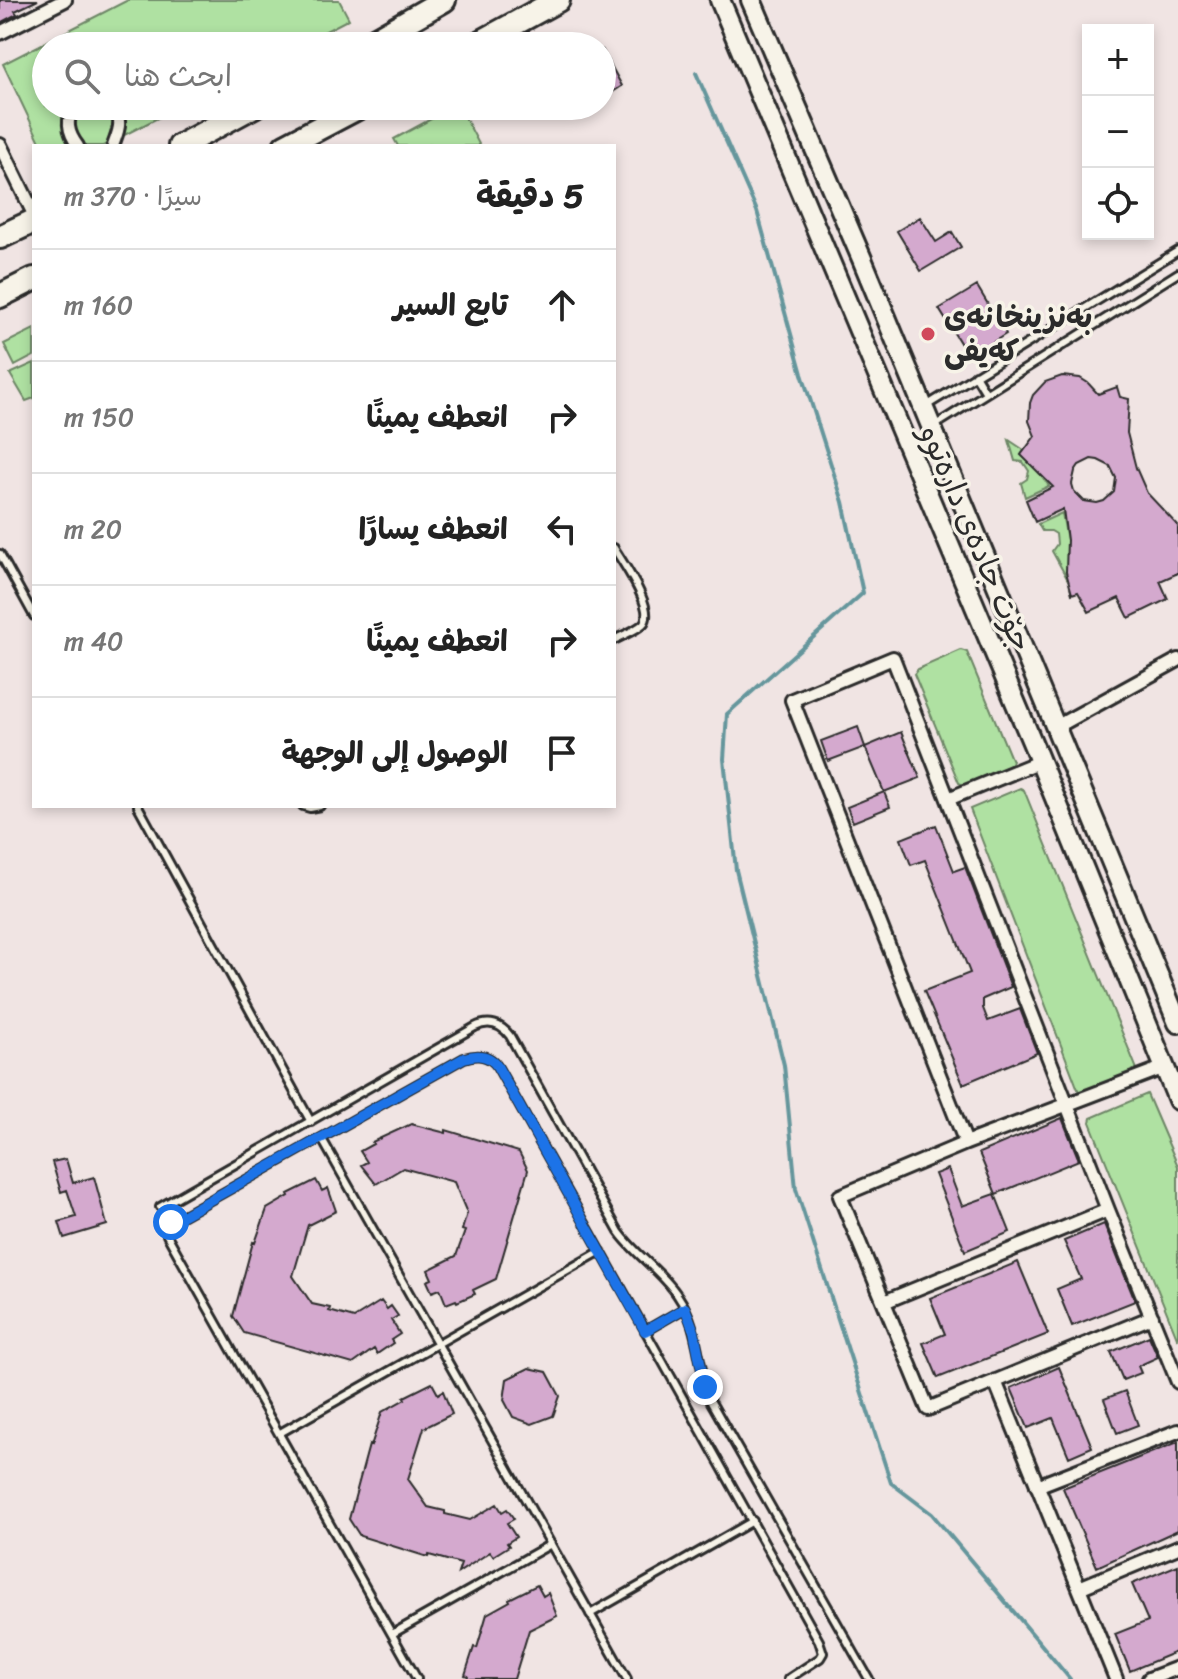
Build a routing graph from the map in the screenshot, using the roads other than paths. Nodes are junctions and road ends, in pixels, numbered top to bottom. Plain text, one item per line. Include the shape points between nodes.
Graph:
1 (65, 0) edge
2 (444, 0) edge
3 (558, 0) edge
4 (720, 0) edge
5 (751, 0) edge
6 (388, 32) edge
7 (500, 32) edge
8 (0, 33) edge
9 (801, 114) junction
10 (69, 120) edge
11 (120, 120) edge
12 (228, 120) edge
13 (334, 120) edge
14 (774, 126) junction
15 (77, 144) edge
16 (114, 144) edge
17 (184, 144) edge
18 (289, 144) edge
19 (0, 145) edge
20 (32, 210) edge
21 (32, 222) edge
22 (0, 237) edge
23 (1178, 251) edge
24 (1178, 273) edge
25 (32, 280) edge
26 (0, 296) edge
27 (975, 375) junction
28 (986, 393) junction
29 (923, 408) junction
30 (931, 428) junction
31 (616, 551) edge
32 (0, 554) edge
33 (32, 612) edge
34 (616, 639) edge
35 (1178, 660) edge
36 (1056, 727) junction
37 (1041, 761) junction
38 (948, 799) junction
39 (139, 808) edge
40 (1140, 928) junction
41 (1114, 940) junction
42 (1178, 1023) edge
43 (1165, 1067) junction
44 (1178, 1100) edge
45 (1067, 1106) junction
46 (311, 1122) junction
47 (322, 1139) junction
48 (966, 1143) junction
49 (160, 1207) dead end
50 (1108, 1210) junction
51 (601, 1251) junction
52 (884, 1302) junction
53 (685, 1308) junction
54 (1152, 1317) junction
55 (645, 1331) junction
56 (438, 1343) junction
57 (995, 1381) junction
58 (1178, 1382) edge
59 (1178, 1431) edge
60 (280, 1433) junction
61 (1037, 1486) junction
62 (753, 1521) junction
63 (551, 1544) junction
64 (1178, 1547) edge
65 (1079, 1588) junction
66 (590, 1614) junction
67 (392, 1634) junction
68 (1178, 1668) edge
69 (417, 1679) edge
70 (627, 1679) edge
71 (788, 1679) edge
72 (869, 1679) edge
73 (1116, 1679) edge
74 (1149, 1679) edge

1 - 8 street
2 - 6 highway
3 - 7 highway
4 - 14 main road, جۆت جادەی دارەتوو
5 - 9 main road, جۆت جادەی دارەتوو
9 - 14 main road
9 - 29 main road, جۆت جادەی دارەتوو
10 - 15 street
11 - 16 street
12 - 17 highway
13 - 18 highway
14 - 37 main road, جۆت جادەی دارەتوو
19 - 20 street
21 - 22 highway
23 - 27 lane
24 - 28 lane
25 - 26 highway
27 - 28 lane
27 - 29 lane
28 - 30 lane
29 - 30 main road, جۆت جادەی دارەتوو
30 - 36 main road, جۆت جادەی دارەتوو
31 - 34 lane via 647,613 643,623
32 - 33 lane
35 - 36 street
36 - 40 main road, جۆت جادەی دارەتوو
37 - 38 street
37 - 41 main road, جۆت جادەی دارەتوو
38 - 45 street
38 - 48 street via 893,658 792,700
39 - 46 lane
40 - 41 main road
40 - 42 main road, جۆت جادەی دارەتوو
41 - 43 main road, جۆت جادەی دارەتوو
43 - 44 main road, جۆت جادەی دارەتوو
43 - 45 street
45 - 48 street
45 - 50 street
46 - 49 lane
46 - 53 lane via 475,1027 501,1026 619,1232
47 - 51 lane via 464,1058 490,1058
47 - 56 lane
47 - 60 lane via 166,1229
48 - 52 street via 840,1196
50 - 52 street
50 - 54 street
51 - 55 lane
51 - 56 lane
52 - 57 street via 928,1409
53 - 55 lane
53 - 72 lane via 711,1402
54 - 57 street
54 - 58 street
55 - 62 lane
56 - 60 lane
56 - 63 lane
57 - 61 street
59 - 61 street
60 - 67 lane
61 - 65 street
62 - 66 lane
62 - 71 lane via 822,1647 816,1662
63 - 66 lane
63 - 67 lane
64 - 65 street
65 - 73 street
66 - 70 lane
67 - 69 lane
68 - 74 street

